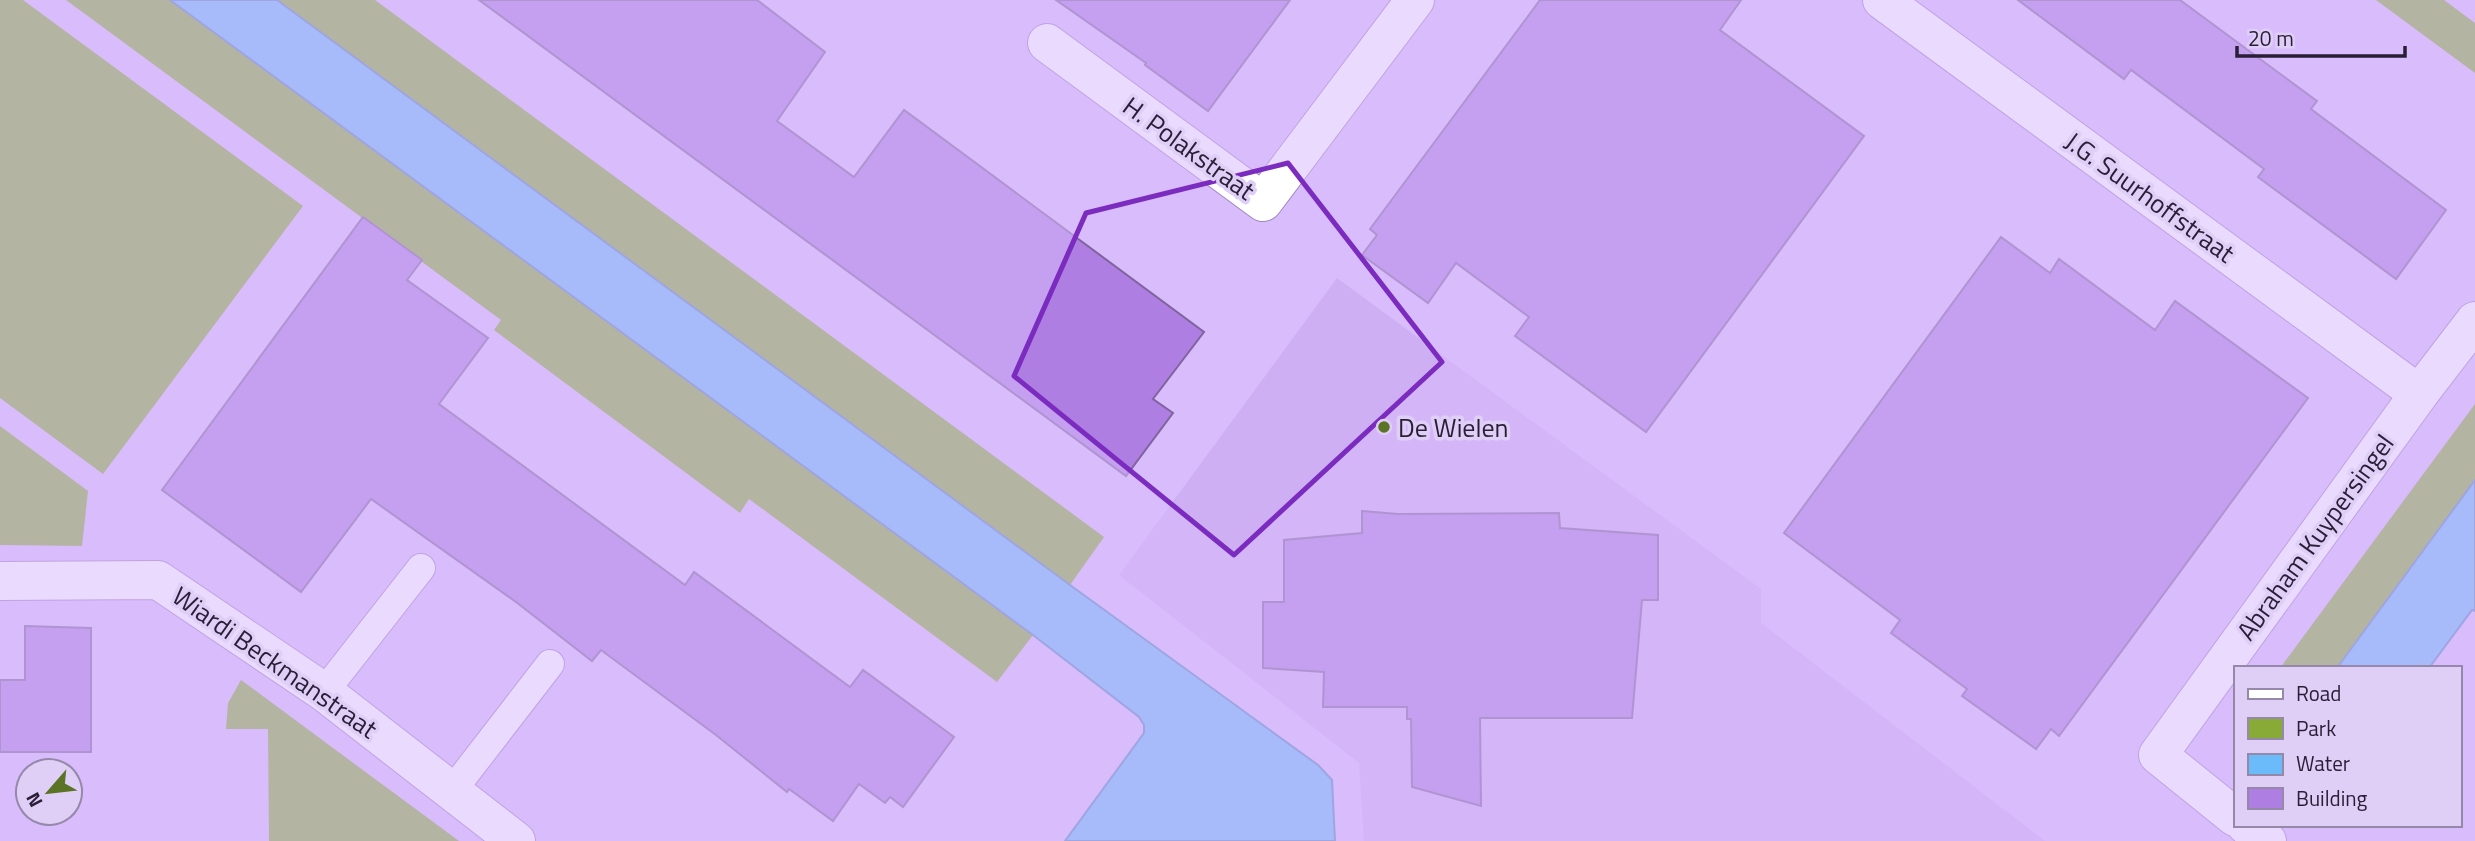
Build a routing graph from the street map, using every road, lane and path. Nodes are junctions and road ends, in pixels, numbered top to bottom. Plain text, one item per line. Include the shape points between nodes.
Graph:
1 (1415, 0) edge
2 (1882, 0) edge
3 (1047, 43) dead end
4 (2475, 321) edge
5 (2419, 394) junction
6 (421, 569) dead end
7 (0, 581) edge
8 (550, 664) dead end
9 (324, 692) junction
10 (452, 791) junction
11 (2234, 816) edge
12 (2248, 827) edge
13 (516, 841) edge
14 (2267, 841) edge

1 - 3 street, H. Polakstraat via 1263,202
2 - 5 street, J.G. Suurhoffstraat
4 - 5 street, Abraham Kuypersingel
5 - 11 street, Abraham Kuypersingel via 2158,755
6 - 9 lane
7 - 9 street, Wiardi Beckmanstraat via 159,580
8 - 10 lane
9 - 10 street, Wiardi Beckmanstraat
10 - 13 street, Wiardi Beckmanstraat
12 - 14 street

